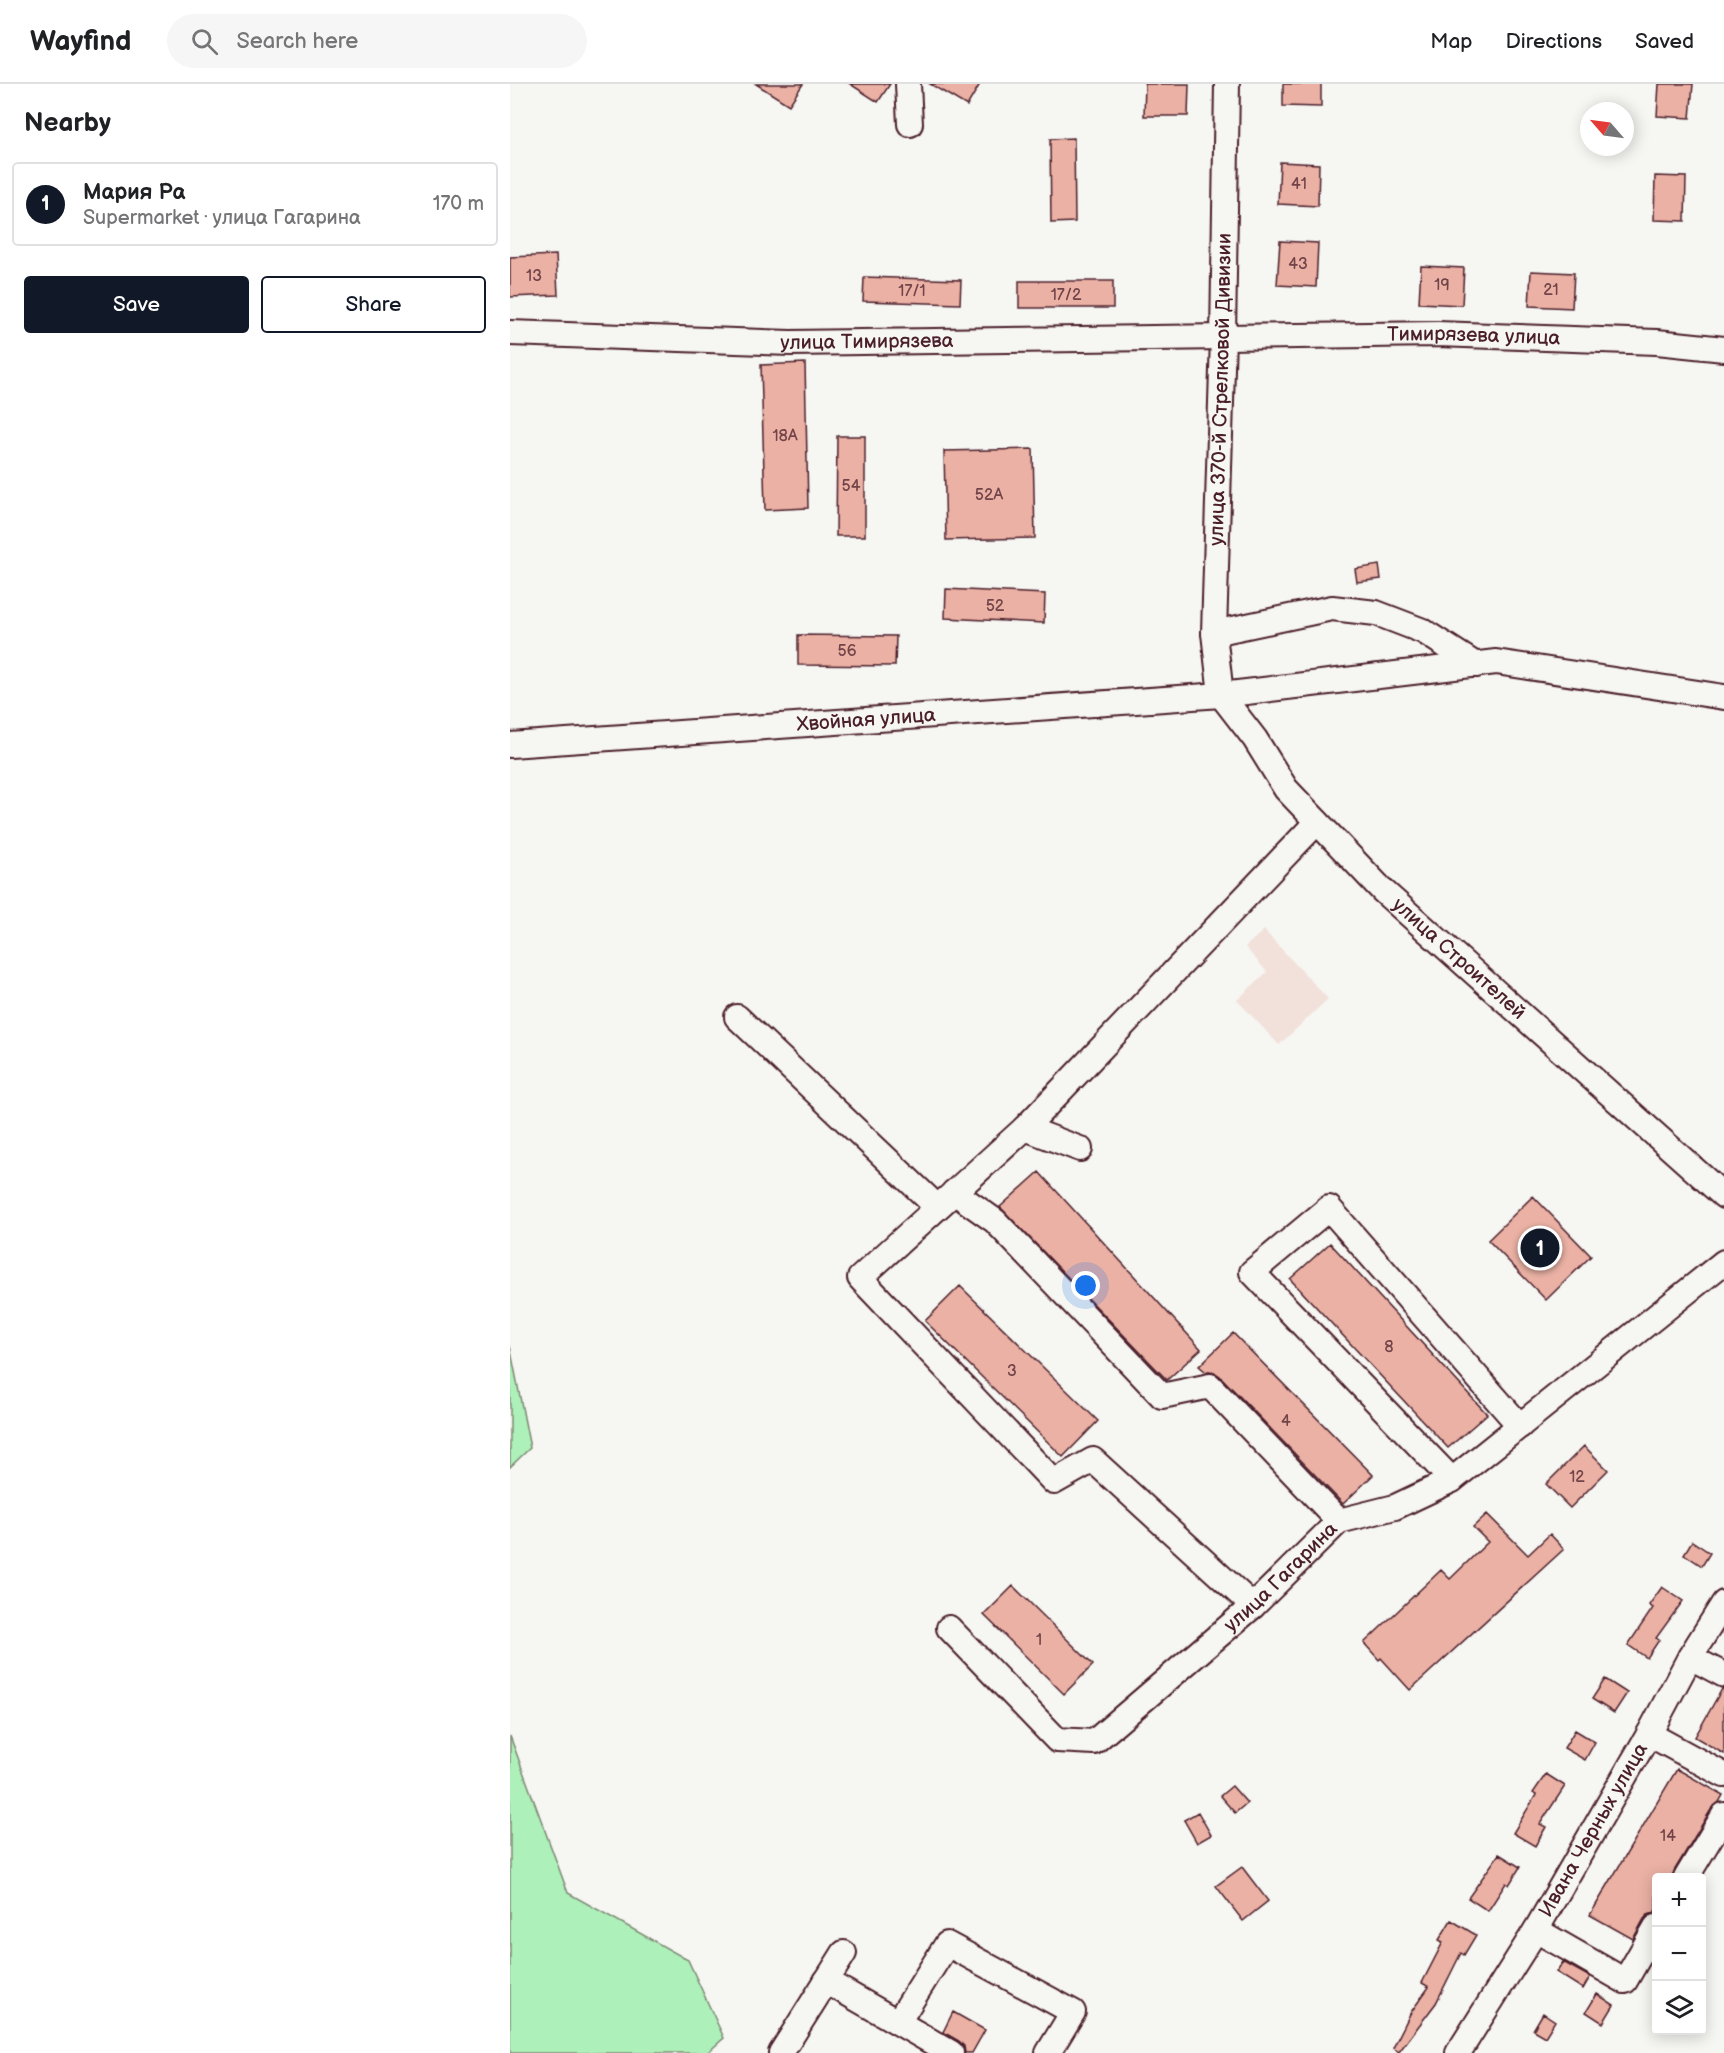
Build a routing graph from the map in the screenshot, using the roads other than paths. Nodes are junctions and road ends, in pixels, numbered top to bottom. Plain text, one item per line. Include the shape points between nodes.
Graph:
1 (908, 84) edge
2 (1227, 84) edge
3 (910, 124) dead end
4 (510, 333) edge
5 (1223, 336) junction
6 (1724, 349) edge
7 (1214, 633) junction
8 (1476, 665) junction
9 (1221, 695) junction
10 (1724, 697) edge
11 (510, 745) edge
12 (1317, 822) junction
13 (737, 1017) dead end
14 (1025, 1128) junction
15 (1080, 1149) dead end
16 (1724, 1196) edge
17 (946, 1200) junction
18 (1724, 1262) edge
19 (1520, 1426) junction
20 (1452, 1480) junction
21 (1339, 1521) junction
22 (1724, 1603) edge
23 (1253, 1606) junction
24 (949, 1628) dead end
25 (1690, 1657) junction
26 (1724, 1675) edge
27 (1649, 1734) junction
28 (1724, 1775) edge
29 (1724, 1815) edge
30 (1689, 1873) edge
31 (1536, 1930) junction
32 (1652, 1934) edge
33 (844, 1953) dead end
34 (826, 1981) junction
35 (898, 2022) junction
36 (781, 2053) edge
37 (951, 2053) edge
38 (1048, 2053) edge
39 (1458, 2053) edge

1 - 3 street
2 - 5 street, улица 370-й Стрелковой Дивизии
4 - 5 street, улица Тимирязева via 790,343
5 - 6 street, Тимирязева улица via 1438,334 1657,342
5 - 7 street, улица 370-й Стрелковой Дивизии
7 - 8 street via 1332,608 1376,613 1424,632
7 - 9 street, улица 370-й Стрелковой Дивизии
8 - 9 street, Хвойная улица
8 - 10 street, Хвойная улица via 1496,662
9 - 11 street, Хвойная улица
9 - 12 street, улица Строителей via 1286,789
12 - 14 street
12 - 16 street, улица Строителей via 1383,891
13 - 17 street
14 - 15 street
14 - 17 street
17 - 21 street via 995,1221 1162,1396 1210,1386
17 - 23 street via 860,1278 1054,1482 1093,1460
18 - 19 street, улица Гагарина
19 - 20 street, улица Гагарина
19 - 20 street via 1329,1208 1252,1272
20 - 21 street, улица Гагарина via 1395,1507
21 - 23 street, улица Гагарина
22 - 25 street, Ивана Черных улица
23 - 24 street, улица Гагарина via 1094,1742 1057,1740
25 - 26 street
25 - 27 street, Ивана Черных улица
27 - 28 street
27 - 31 street, Ивана Черных улица
29 - 30 street
31 - 32 street via 1625,1981
31 - 39 street, Ивана Черных улица
33 - 34 street
34 - 35 street
34 - 36 street
35 - 37 street
35 - 38 street via 947,1944 1073,2012

